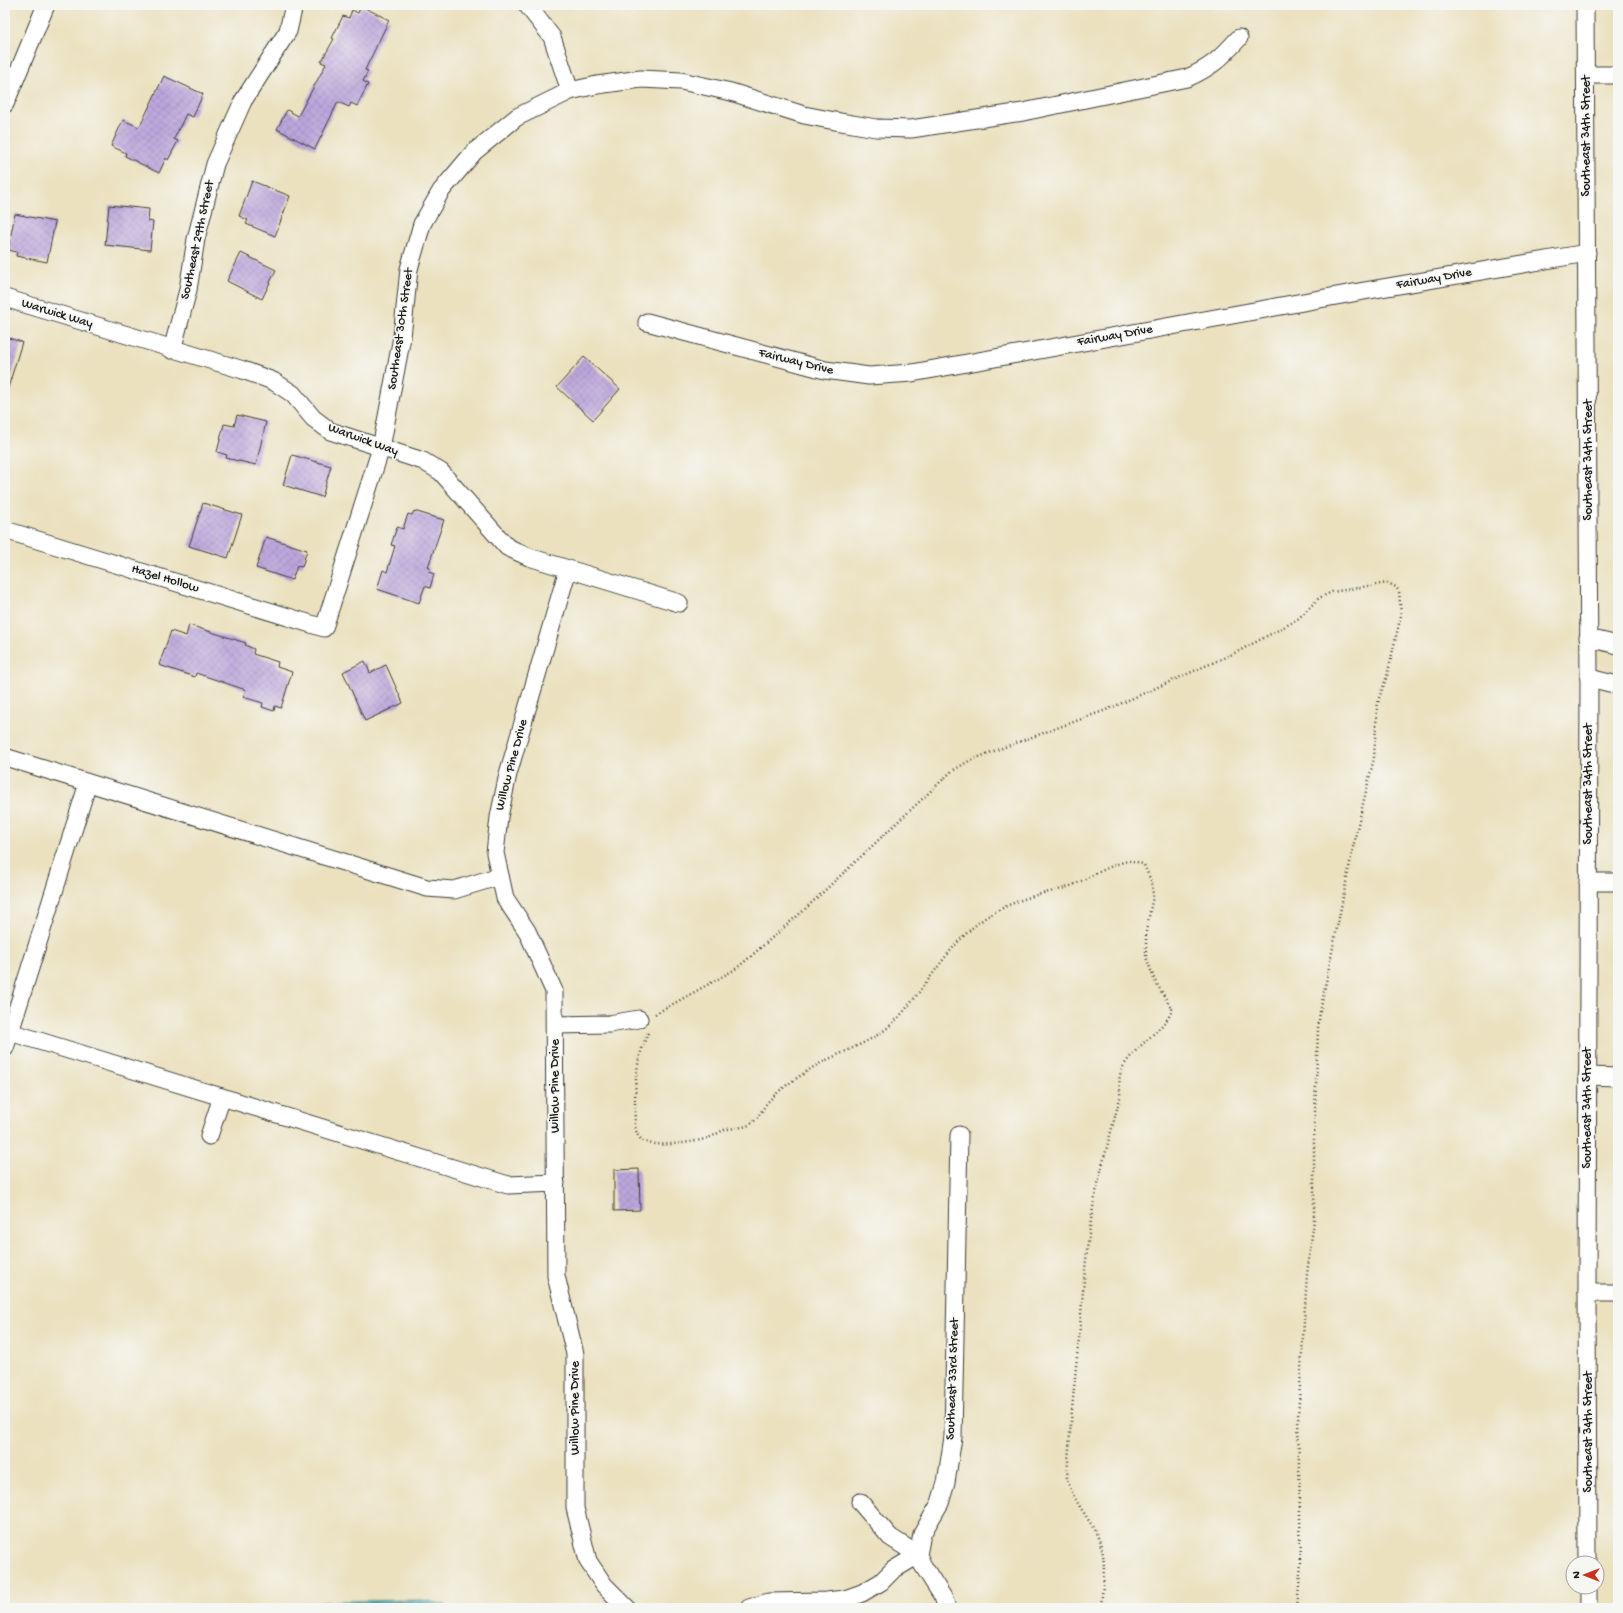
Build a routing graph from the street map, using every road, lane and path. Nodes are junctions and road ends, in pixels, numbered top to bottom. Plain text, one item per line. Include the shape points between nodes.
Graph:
1 (46, 5) edge
2 (294, 5) edge
3 (527, 5) edge
4 (1585, 5) edge
5 (1239, 38) dead end
6 (1586, 75) junction
7 (1618, 75) edge
8 (570, 91) junction
9 (5, 104) edge
10 (1587, 253) junction
11 (5, 298) edge
12 (647, 322) dead end
13 (172, 350) junction
14 (381, 448) junction
15 (5, 530) edge
16 (568, 569) junction
17 (679, 603) dead end
18 (324, 628) joint
19 (1588, 638) junction
20 (1618, 645) edge
21 (1589, 678) junction
22 (1618, 685) edge
23 (5, 757) edge
24 (88, 783) junction
25 (500, 876) junction
26 (1588, 882) junction
27 (1618, 882) edge
28 (658, 1013) junction
29 (648, 1022) junction
30 (555, 1025) junction
31 (8, 1040) edge
32 (1587, 1076) junction
33 (1618, 1077) edge
34 (222, 1097) junction
35 (960, 1135) dead end
36 (209, 1136) dead end
37 (556, 1183) junction
38 (1587, 1293) junction
39 (1618, 1293) edge
40 (860, 1502) dead end
41 (918, 1555) junction
42 (1588, 1555) edge
43 (1588, 1595) edge
44 (627, 1608) edge
45 (749, 1608) edge
46 (947, 1608) edge
47 (1101, 1608) edge
48 (1297, 1608) edge
49 (1588, 1608) edge

1 - 9 street
2 - 13 street, Southeast 29th Street via 288,31 243,101 215,164 196,239 188,290
3 - 8 street via 552,37
4 - 6 street, Southeast 34th Street
5 - 8 street, Southeast 30th Street via 1220,59 1187,78 1023,112 910,129 876,128 835,121 681,81 641,79
6 - 7 street
6 - 10 street, Southeast 34th Street
8 - 14 street, Southeast 30th Street via 517,117 474,152 441,191 422,224 409,269 402,337
10 - 12 street, Fairway Drive via 890,375 869,376 825,370
10 - 19 street, Southeast 34th Street
11 - 13 street, Warwick Way
13 - 14 street, Warwick Way via 273,381 293,394 313,418 330,431
14 - 16 street, Warwick Way via 423,461 442,472 507,547
14 - 18 street, Southeast 30th Street
15 - 18 street, Hazel Hollow
16 - 17 street, Warwick Way
16 - 25 street, Willow Pine Drive via 508,774 495,853
19 - 20 street
19 - 21 street, Southeast 34th Street
21 - 22 street
21 - 26 street, Southeast 34th Street
23 - 24 street
24 - 25 street via 427,888 454,890
24 - 31 street
25 - 30 street, Willow Pine Drive via 505,898 527,931 554,990
26 - 27 street
26 - 32 street, Southeast 34th Street
28 - 29 path
28 - 29 path
28 - 48 path via 743,963 804,910 952,771 969,761 1113,707 1237,652 1297,620 1324,594 1386,583 1396,587 1399,591 1402,615 1379,698 1374,758 1356,833 1318,1028 1314,1220 1307,1274 1298,1417 1301,1563
29 - 30 street
29 - 47 path via 634,1078 635,1125 641,1140 649,1144 665,1144 707,1138 724,1130 745,1126 751,1124 768,1102 793,1081 888,1027 901,1015 953,948 983,919 1012,904 1060,890 1130,860 1144,865 1152,883 1153,896 1145,944 1148,965 1170,1005 1171,1014 1130,1057 1120,1076 1120,1097 1094,1202 1084,1272 1067,1477 1074,1496 1102,1547
30 - 37 street, Willow Pine Drive
31 - 34 street
32 - 33 street
32 - 38 street, Southeast 34th Street
34 - 36 street
34 - 37 street via 508,1185
35 - 41 street, Southeast 33rd Street via 953,1437 946,1483 940,1503 922,1534
37 - 44 street, Willow Pine Drive via 556,1276 575,1354 575,1508 588,1560 604,1585
38 - 39 street
38 - 42 street, Southeast 34th Street
40 - 41 street via 890,1537
41 - 45 street via 893,1570 881,1582 845,1599 769,1602
41 - 46 street via 944,1597
43 - 49 street

